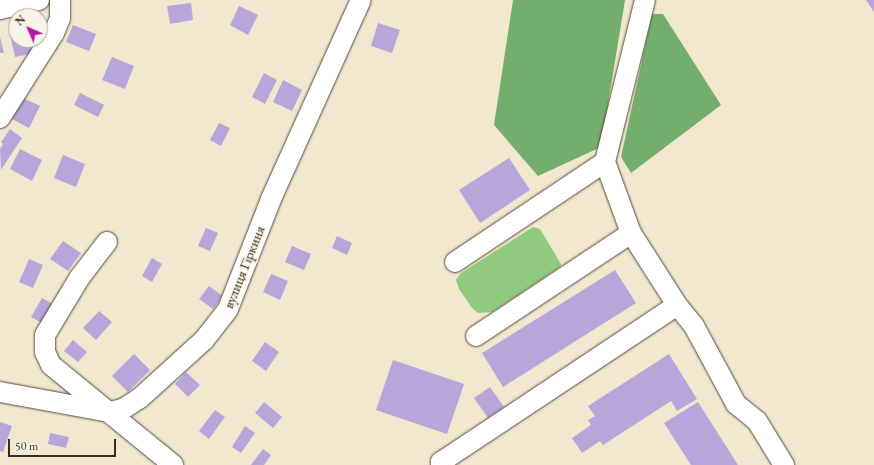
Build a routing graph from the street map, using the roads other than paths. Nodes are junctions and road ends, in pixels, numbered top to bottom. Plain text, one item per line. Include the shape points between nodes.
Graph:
1 (39, 0) edge
2 (60, 0) edge
3 (361, 0) edge
4 (645, 0) edge
5 (0, 10) edge
6 (0, 118) edge
7 (604, 162) junction
8 (631, 233) junction
9 (107, 242) dead end
10 (455, 262) dead end
11 (677, 305) junction
12 (476, 336) dead end
13 (0, 392) edge
14 (109, 412) junction
15 (173, 465) edge
16 (443, 465) edge
17 (784, 465) edge

1 - 5 street
2 - 6 street via 60,18 54,33
3 - 14 street, вулиця Гіркиня via 272,199 228,309 204,340 140,398 123,409
4 - 7 street
7 - 8 street
7 - 10 street
8 - 11 street
8 - 12 street
9 - 14 street via 80,277 45,335 45,352 51,365
11 - 16 street via 441,462
11 - 17 street via 694,326 736,404 756,421
13 - 14 street, вулиця Гіркиня
14 - 15 street

